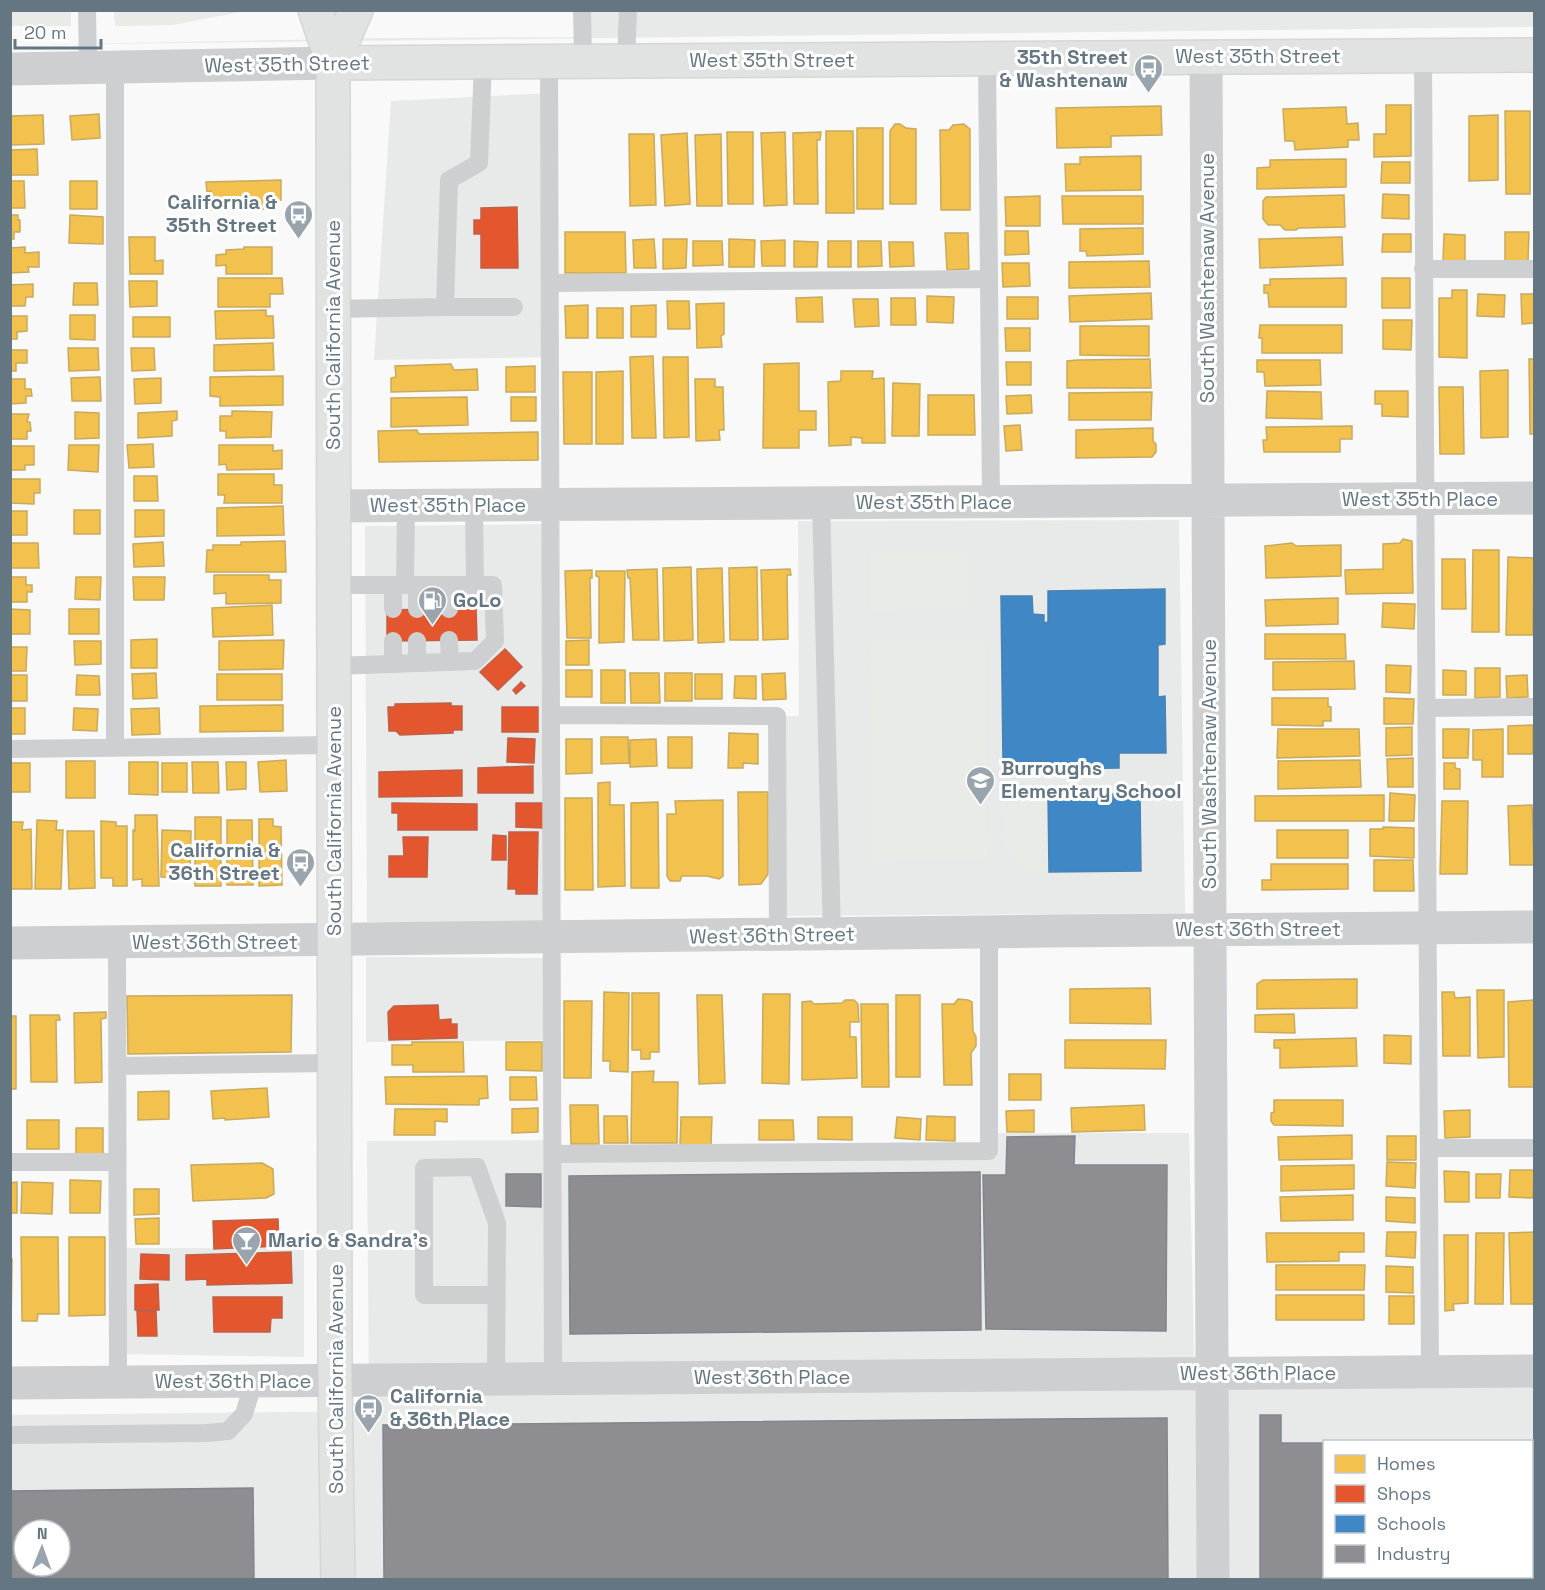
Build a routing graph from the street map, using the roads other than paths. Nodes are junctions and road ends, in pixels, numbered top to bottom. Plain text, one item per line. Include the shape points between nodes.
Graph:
1 (87, 10) edge
2 (315, 10) edge
3 (356, 10) edge
4 (582, 10) edge
5 (628, 10) edge
6 (1534, 55) edge
7 (1423, 56) junction
8 (1206, 57) junction
9 (987, 59) junction
10 (583, 61) junction
11 (626, 61) junction
12 (483, 62) junction
13 (549, 62) junction
14 (333, 63) junction
15 (101, 67) junction
16 (10, 69) edge
17 (1423, 269) junction
18 (1534, 269) edge
19 (989, 279) junction
20 (550, 284) junction
21 (514, 307) dead end
22 (445, 308) junction
23 (333, 309) junction
24 (1534, 498) edge
25 (1424, 499) junction
26 (1208, 500) junction
27 (821, 502) junction
28 (991, 502) junction
29 (550, 504) junction
30 (474, 505) junction
31 (334, 506) junction
32 (406, 506) junction
33 (334, 585) junction
34 (405, 585) junction
35 (448, 585) junction
36 (475, 585) junction
37 (393, 609) dead end
38 (417, 609) dead end
39 (449, 609) dead end
40 (449, 640) dead end
41 (393, 641) dead end
42 (417, 641) dead end
43 (450, 662) junction
44 (393, 663) junction
45 (417, 663) junction
46 (334, 666) junction
47 (1534, 707) edge
48 (1426, 708) junction
49 (551, 715) junction
50 (334, 745) junction
51 (115, 748) junction
52 (10, 749) edge
53 (1534, 927) edge
54 (1428, 928) junction
55 (1210, 929) junction
56 (989, 932) junction
57 (832, 934) junction
58 (778, 935) junction
59 (552, 938) junction
60 (334, 941) junction
61 (117, 942) junction
62 (10, 943) edge
63 (334, 1063) junction
64 (117, 1066) junction
65 (1429, 1148) junction
66 (1534, 1148) edge
67 (553, 1154) junction
68 (10, 1162) edge
69 (117, 1162) junction
70 (496, 1295) junction
71 (1534, 1371) edge
72 (1430, 1372) junction
73 (1212, 1374) junction
74 (553, 1378) junction
75 (496, 1379) junction
76 (335, 1380) junction
77 (254, 1381) junction
78 (118, 1382) junction
79 (10, 1383) edge
80 (10, 1436) edge
81 (338, 1580) edge
82 (1213, 1580) edge

1 - 15 lane
2 - 14 main road, South California Avenue
3 - 14 main road, South California Avenue
4 - 10 lane
5 - 11 lane
6 - 7 main road, West 35th Street
7 - 8 main road, West 35th Street
7 - 17 lane
8 - 9 main road, West 35th Street
8 - 26 street, South Washtenaw Avenue
9 - 11 main road, West 35th Street
9 - 19 lane
10 - 11 main road, West 35th Street
10 - 13 main road, West 35th Street
12 - 13 main road, West 35th Street
12 - 14 main road, West 35th Street
12 - 22 lane via 479,163 449,180
13 - 20 lane
14 - 15 street, West 35th Street
14 - 23 main road, South California Avenue
15 - 16 street, West 35th Street
15 - 51 lane
17 - 18 lane
17 - 25 lane
19 - 20 lane
19 - 28 lane
20 - 29 lane
21 - 22 lane
22 - 23 lane
23 - 31 main road, South California Avenue
24 - 25 street, West 35th Place
25 - 26 street, West 35th Place
25 - 48 lane
26 - 28 street, West 35th Place
26 - 55 street, South Washtenaw Avenue
27 - 28 street, West 35th Place
27 - 29 street, West 35th Place
27 - 57 lane
29 - 30 street, West 35th Place
29 - 49 lane
30 - 32 street, West 35th Place
30 - 36 lane
31 - 32 street, West 35th Place
31 - 33 main road, South California Avenue
32 - 34 lane
33 - 34 lane
33 - 46 main road, South California Avenue
34 - 35 lane
34 - 37 lane
34 - 38 lane
35 - 36 lane
35 - 39 lane
36 - 43 lane via 493,585 495,641 475,661
40 - 43 lane
41 - 44 lane
42 - 45 lane
43 - 45 lane
44 - 45 lane
44 - 46 lane
46 - 50 main road, South California Avenue
47 - 48 lane
48 - 54 lane
49 - 58 lane via 777,716
49 - 59 lane
50 - 51 lane
50 - 60 main road, South California Avenue
51 - 52 lane
53 - 54 street, West 36th Street
54 - 55 street, West 36th Street
54 - 65 lane
55 - 56 street, West 36th Street
55 - 73 street, South Washtenaw Avenue
56 - 57 street, West 36th Street
56 - 67 lane via 989,1151
57 - 58 street, West 36th Street
58 - 59 street, West 36th Street
59 - 60 street, West 36th Street
59 - 67 lane
60 - 61 street, West 36th Street
60 - 63 main road, South California Avenue
61 - 62 street, West 36th Street
61 - 64 lane
63 - 64 lane
63 - 76 main road, South California Avenue
64 - 69 lane
65 - 66 lane
65 - 72 lane
67 - 74 lane
68 - 69 lane
69 - 78 lane
70 - 70 lane via 497,1223 477,1167 424,1168 424,1295
70 - 75 lane
71 - 72 street, West 36th Place
72 - 73 street, West 36th Place
73 - 74 street, West 36th Place
73 - 82 street, South Washtenaw Avenue
74 - 75 street, West 36th Place
75 - 76 street, West 36th Place
76 - 77 street, West 36th Place
76 - 81 main road, South California Avenue
77 - 78 street, West 36th Place
77 - 80 lane via 244,1414 228,1431
78 - 79 street, West 36th Place

